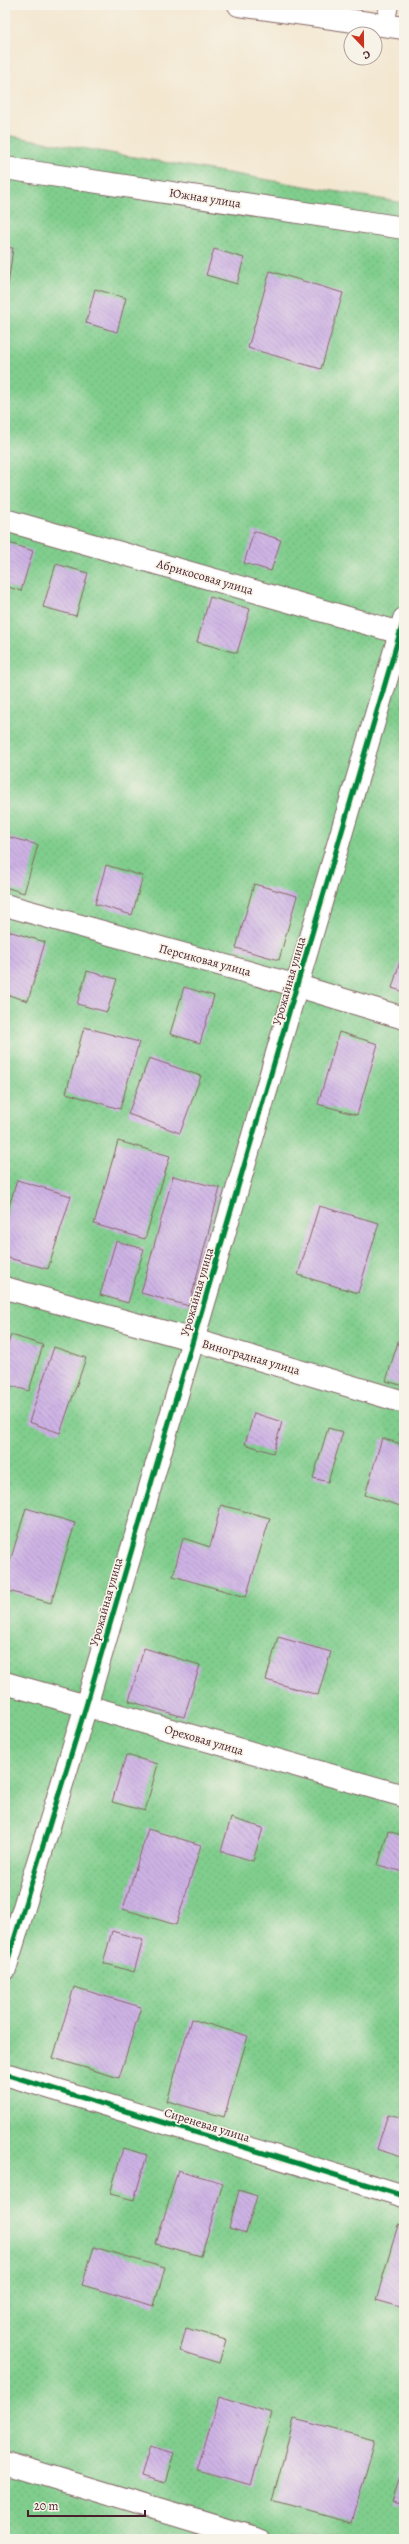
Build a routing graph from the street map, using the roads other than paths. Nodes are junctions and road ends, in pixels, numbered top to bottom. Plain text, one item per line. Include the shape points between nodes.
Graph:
1 (239, 5) edge
2 (393, 19) edge
3 (5, 168) edge
4 (404, 228) edge
5 (5, 520) edge
6 (403, 629) edge
7 (5, 905) edge
8 (298, 986) junction
9 (404, 1018) edge
10 (5, 1288) edge
11 (194, 1340) junction
12 (404, 1402) edge
13 (5, 1683) edge
14 (86, 1706) junction
15 (404, 1796) edge
16 (5, 1969) edge
17 (5, 2074) edge
18 (404, 2196) edge
19 (5, 2463) edge
20 (258, 2539) edge

1 - 2 street
3 - 4 street, Южная улица
5 - 6 street, Абрикосовая улица
6 - 8 street, Урожайная улица
7 - 8 street, Персиковая улица
8 - 9 street, Персиковая улица
8 - 11 street, Урожайная улица
10 - 11 street, Виноградная улица
11 - 12 street, Виноградная улица
11 - 14 street, Урожайная улица
13 - 14 street, Ореховая улица
14 - 15 street, Ореховая улица
14 - 16 street, Урожайная улица
17 - 18 street, Сиреневая улица
19 - 20 street

